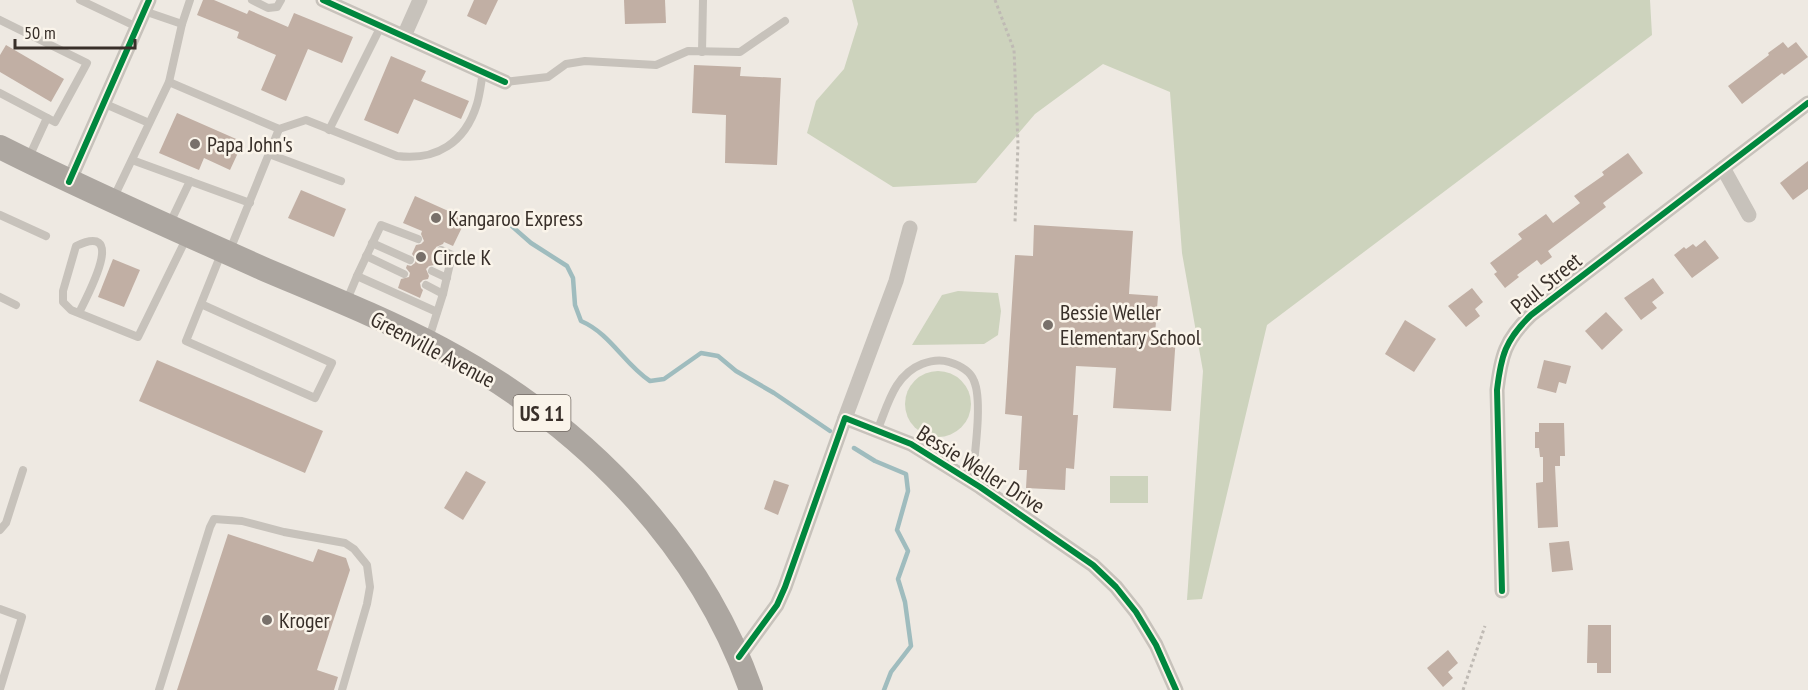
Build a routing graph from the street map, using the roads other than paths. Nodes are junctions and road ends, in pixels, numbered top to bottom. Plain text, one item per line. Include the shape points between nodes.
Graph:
1 (80, 0) edge
2 (190, 0) edge
3 (252, 0) edge
4 (281, 0) edge
5 (323, 0) edge
6 (420, 0) edge
7 (703, 0) edge
8 (146, 5) edge
9 (0, 20) edge
10 (784, 21) dead end
11 (182, 24) junction
12 (381, 26) junction
13 (137, 27) junction
14 (404, 36) junction
15 (702, 52) junction
16 (483, 72) junction
17 (169, 82) junction
18 (505, 82) joint
19 (0, 93) edge
20 (103, 103) junction
21 (1808, 103) edge
22 (47, 117) junction
23 (149, 123) junction
24 (279, 129) junction
25 (329, 130) junction
26 (0, 147) edge
27 (269, 154) junction
28 (132, 160) junction
29 (27, 161) junction
30 (1723, 168) junction
31 (190, 181) junction
32 (341, 181) dead end
33 (69, 182) junction
34 (112, 201) junction
35 (249, 202) junction
36 (1749, 214) dead end
37 (0, 215) edge
38 (910, 228) dead end
39 (178, 231) junction
40 (46, 236) dead end
41 (418, 239) dead end
42 (372, 243) junction
43 (441, 250) dead end
44 (226, 252) junction
45 (366, 256) junction
46 (410, 260) dead end
47 (432, 271) dead end
48 (404, 274) dead end
49 (357, 276) junction
50 (447, 278) junction
51 (426, 285) dead end
52 (442, 294) junction
53 (0, 297) edge
54 (201, 304) junction
55 (16, 305) dead end
56 (345, 305) junction
57 (437, 312) junction
58 (79, 313) junction
59 (427, 342) junction
60 (845, 418) junction
61 (877, 431) junction
62 (23, 470) dead end
63 (972, 483) junction
64 (0, 530) edge
65 (1502, 591) dead end
66 (0, 609) edge
67 (739, 657) junction
68 (0, 688) edge
69 (159, 690) edge
70 (342, 690) edge
71 (751, 690) edge
72 (1176, 690) edge

1 - 13 lane
2 - 11 lane
3 - 4 lane via 268,8 277,7
5 - 12 street
6 - 14 street
7 - 15 lane
8 - 11 lane
8 - 13 street
9 - 22 lane via 87,63 56,122
10 - 15 lane via 740,52
11 - 17 lane
12 - 14 street
12 - 25 lane
13 - 20 street
14 - 16 street
15 - 18 lane via 688,51 656,64 585,61 566,64 548,77
16 - 18 street
16 - 25 lane via 472,114 457,138 439,152 421,157 397,156
17 - 23 lane
17 - 24 lane
19 - 22 lane
20 - 23 lane
20 - 33 street
21 - 30 street, Paul Street
22 - 29 lane
23 - 28 lane
24 - 25 lane via 306,120
24 - 27 lane
26 - 29 main road, Greenville Avenue / US 11
27 - 32 lane
27 - 35 lane
28 - 31 lane
28 - 34 lane
29 - 33 main road, Greenville Avenue / US 11
30 - 36 street
30 - 65 street, Paul Street via 1531,315 1510,339 1497,390
31 - 35 lane
31 - 39 lane
33 - 34 main road, Greenville Avenue / US 11
34 - 39 main road, Greenville Avenue / US 11
35 - 44 lane
37 - 40 lane
38 - 60 street via 896,281
39 - 44 main road, Greenville Avenue / US 11
39 - 58 lane via 138,337
41 - 42 lane via 381,225
42 - 45 lane
42 - 46 lane
43 - 50 lane via 452,255
44 - 54 lane
44 - 56 main road, Greenville Avenue / US 11
45 - 48 lane
45 - 49 lane
47 - 50 lane
49 - 56 lane
49 - 57 lane
50 - 52 lane
51 - 52 lane
52 - 57 lane
53 - 55 lane
54 - 54 lane via 186,341 315,398 332,363
56 - 59 main road, Greenville Avenue / US 11
57 - 59 lane
58 - 58 lane via 63,302 63,291 76,246 93,242 103,254
59 - 67 main road, Greenville Avenue / US 11 via 524,399 565,431 640,502 690,567
60 - 61 street, Bessie Weller Drive
60 - 67 street via 781,596
61 - 63 street, Bessie Weller Drive via 911,444
61 - 63 lane via 898,380 911,368 945,360 962,366 974,379 978,398
62 - 64 lane via 6,523
63 - 72 street, Bessie Weller Drive via 1103,573 1147,628
66 - 68 lane via 22,616
67 - 71 main road, Greenville Avenue / US 11
69 - 70 lane via 214,519 242,521 345,543 367,565 368,604

